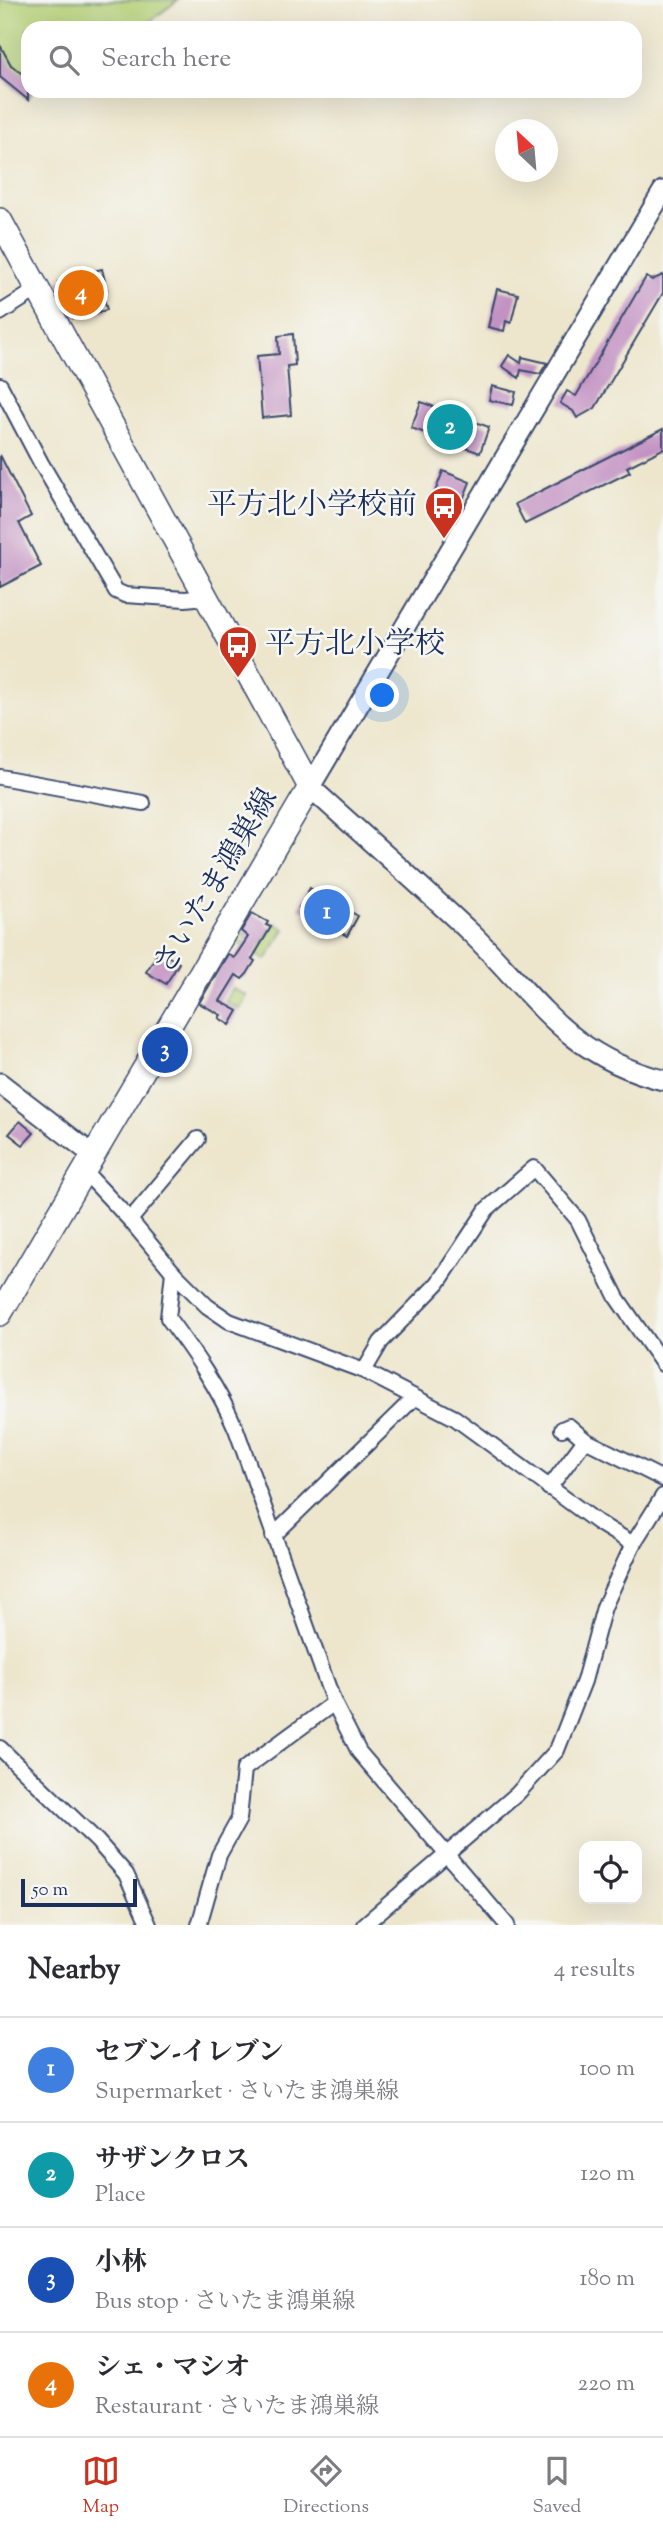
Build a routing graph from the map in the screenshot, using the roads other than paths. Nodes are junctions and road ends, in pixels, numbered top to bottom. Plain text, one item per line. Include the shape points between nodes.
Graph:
1 (663, 191) edge
2 (0, 220) edge
3 (38, 289) junction
4 (0, 313) edge
5 (0, 385) edge
6 (206, 597) junction
7 (0, 777) edge
8 (310, 787) junction
9 (143, 803) dead end
10 (663, 1080) edge
11 (0, 1083) edge
12 (198, 1139) dead end
13 (88, 1163) junction
14 (130, 1220) junction
15 (173, 1272) junction
16 (0, 1314) edge
17 (663, 1364) edge
18 (364, 1371) junction
19 (414, 1398) junction
20 (562, 1429) dead end
21 (585, 1440) junction
22 (663, 1479) edge
23 (549, 1488) junction
24 (663, 1496) edge
25 (273, 1536) junction
26 (633, 1544) junction
27 (334, 1703) junction
28 (0, 1748) edge
29 (446, 1853) junction
30 (149, 1925) edge
31 (199, 1925) edge
32 (364, 1925) edge
33 (507, 1925) edge

1 - 8 street
2 - 3 main road, さいたま鴻巣線
3 - 4 street
3 - 6 main road, さいたま鴻巣線
5 - 6 street via 116,591
6 - 8 main road, さいたま鴻巣線
7 - 9 street
8 - 10 street via 474,936 556,1024 601,1058
8 - 13 main road, さいたま鴻巣線
11 - 13 street
12 - 14 street
13 - 14 street
13 - 16 main road, さいたま鴻巣線
14 - 15 street
15 - 18 street via 229,1321
15 - 25 street via 168,1318 225,1404
17 - 18 street via 617,1298 578,1220 534,1168 487,1209 445,1274 381,1342
18 - 19 street
19 - 23 street via 455,1418
19 - 25 street
20 - 21 street via 569,1426
21 - 22 street
21 - 23 street
23 - 26 street
24 - 26 street
25 - 27 street
26 - 29 street via 604,1606 584,1681 556,1750 517,1794
27 - 29 street via 359,1752
27 - 31 street via 244,1769 239,1819 219,1855
28 - 30 street via 97,1840 126,1874
29 - 32 street
29 - 33 street

